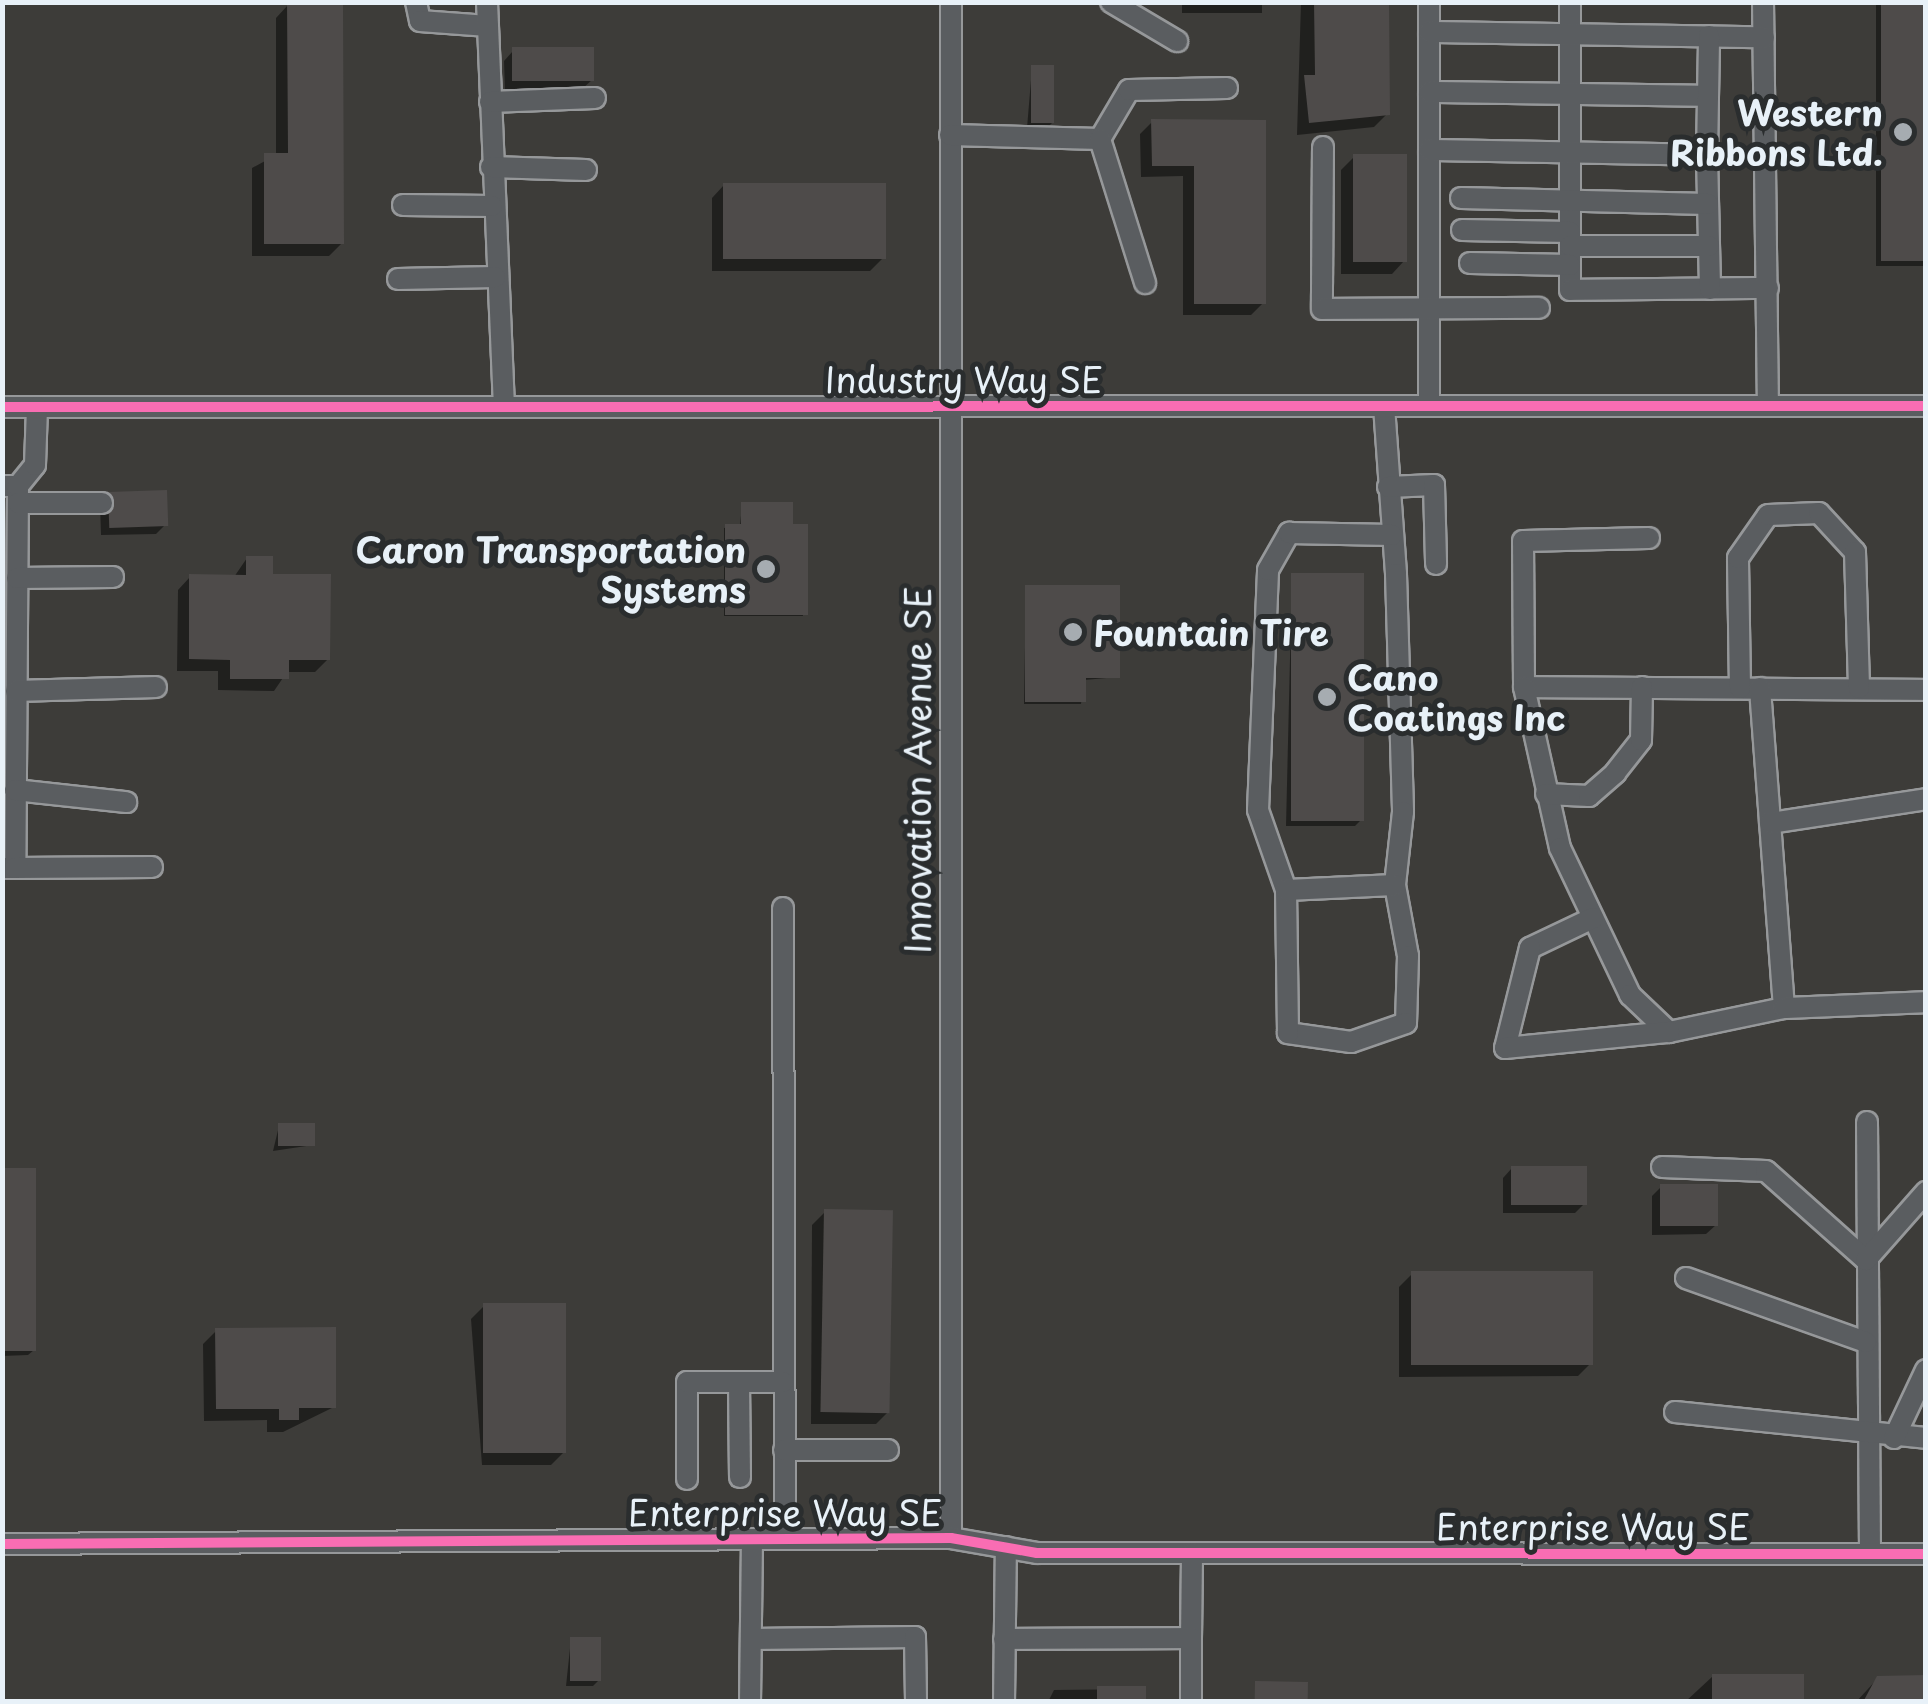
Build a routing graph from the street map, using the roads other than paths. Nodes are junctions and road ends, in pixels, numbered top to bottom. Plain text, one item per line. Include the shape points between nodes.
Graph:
1 (416, 2) edge
2 (487, 2) edge
3 (951, 2) edge
4 (1110, 2) edge
5 (1428, 2) edge
6 (1570, 2) edge
7 (1763, 2) edge
8 (488, 26) junction
9 (1428, 32) junction
10 (1571, 33) junction
11 (1709, 36) junction
12 (1764, 37) junction
13 (1178, 41) dead end
14 (1227, 88) dead end
15 (1428, 92) junction
16 (1570, 93) junction
17 (1708, 96) junction
18 (596, 98) dead end
19 (490, 102) junction
20 (950, 135) junction
21 (1100, 138) junction
22 (1323, 146) dead end
23 (1429, 150) junction
24 (1570, 155) junction
25 (1707, 155) junction
26 (491, 167) junction
27 (586, 170) dead end
28 (1461, 198) dead end
29 (1570, 200) junction
30 (403, 204) dead end
31 (1708, 204) junction
32 (492, 206) junction
33 (1462, 230) dead end
34 (1709, 246) junction
35 (1570, 248) junction
36 (1470, 263) dead end
37 (496, 277) junction
38 (398, 279) dead end
39 (1145, 283) dead end
40 (1710, 288) junction
41 (1768, 288) junction
42 (1429, 307) junction
43 (1539, 308) dead end
44 (504, 406) junction
45 (948, 406) junction
46 (1384, 406) junction
47 (1429, 406) junction
48 (1768, 406) junction
49 (1926, 406) edge
50 (2, 407) edge
51 (37, 407) junction
52 (1388, 487) junction
53 (13, 492) edge
54 (102, 502) dead end
55 (1392, 535) junction
56 (1649, 538) dead end
57 (1436, 564) dead end
58 (113, 577) dead end
59 (17, 578) junction
60 (156, 687) dead end
61 (1524, 687) junction
62 (1642, 688) junction
63 (1750, 688) junction
64 (1859, 688) junction
65 (1926, 690) edge
66 (16, 691) junction
67 (15, 790) junction
68 (1546, 794) junction
69 (1926, 799) edge
70 (126, 802) dead end
71 (1770, 823) junction
72 (152, 867) dead end
73 (9, 868) edge
74 (1395, 885) junction
75 (1286, 890) junction
76 (783, 908) dead end
77 (1593, 918) junction
78 (1926, 1002) edge
79 (1784, 1008) junction
80 (1670, 1032) junction
81 (1867, 1122) dead end
82 (1662, 1167) dead end
83 (1926, 1192) edge
84 (1866, 1260) junction
85 (1686, 1278) dead end
86 (1866, 1342) junction
87 (1926, 1370) edge
88 (740, 1382) junction
89 (784, 1382) junction
90 (1674, 1412) dead end
91 (1868, 1437) junction
92 (1894, 1438) junction
93 (1926, 1438) edge
94 (784, 1450) junction
95 (888, 1450) dead end
96 (740, 1477) dead end
97 (686, 1479) dead end
98 (951, 1538) junction
99 (752, 1539) junction
100 (785, 1539) junction
101 (2, 1544) edge
102 (1006, 1547) junction
103 (1192, 1553) junction
104 (1870, 1554) junction
105 (1926, 1554) edge
106 (1192, 1638) junction
107 (751, 1639) junction
108 (1004, 1639) junction
109 (750, 1702) edge
110 (916, 1702) edge
111 (1004, 1702) edge
112 (1192, 1702) edge

1 - 8 street via 420,21
2 - 8 street
3 - 20 street, Innovation Avenue SE
4 - 13 street
5 - 9 street
6 - 10 street
7 - 12 street
8 - 19 street
9 - 10 street
9 - 15 street
10 - 11 street
10 - 16 street
11 - 12 street
11 - 17 street
12 - 41 street
14 - 21 street via 1129,90
15 - 16 street
15 - 23 street
16 - 17 street
16 - 24 street
17 - 25 street
18 - 19 street
19 - 26 street
20 - 21 street
20 - 45 street, Innovation Avenue SE
21 - 39 street
22 - 42 street via 1322,309
23 - 24 street
23 - 42 street
24 - 25 street
24 - 29 street
25 - 31 street
26 - 27 street
26 - 32 street
28 - 29 street
29 - 31 street
29 - 35 street
30 - 32 street
31 - 34 street
32 - 37 street
33 - 35 street
34 - 35 street
34 - 40 street
35 - 36 street
35 - 40 street via 1570,290
37 - 38 street
37 - 44 street
40 - 41 street
41 - 48 street
42 - 43 street
42 - 47 street
44 - 45 street, Industry Way SE
44 - 51 street, Industry Way SE
45 - 46 street, Industry Way SE
45 - 98 street, Innovation Avenue SE
46 - 47 street, Industry Way SE
46 - 52 street
47 - 48 street, Industry Way SE
48 - 49 street, Industry Way SE
50 - 51 street, Industry Way SE
51 - 53 street via 35,465
52 - 55 street
52 - 57 street via 1434,486
53 - 54 street
53 - 59 street
55 - 74 street via 1403,812
55 - 75 street via 1289,533 1268,570 1258,810
56 - 61 street via 1524,541
58 - 59 street
59 - 66 street
60 - 66 street
61 - 62 street
61 - 68 street
62 - 63 street
62 - 68 street via 1641,740 1614,773 1589,796
63 - 64 street
63 - 64 street via 1738,558 1768,516 1819,513 1855,552
63 - 71 street
64 - 65 street
66 - 67 street
67 - 70 street
67 - 73 street
68 - 77 street
69 - 71 street
71 - 79 street
72 - 73 street
74 - 75 street
74 - 75 street via 1408,956 1406,1023 1351,1042 1288,1033
76 - 89 street
77 - 80 street via 1630,995
77 - 80 street via 1530,948 1505,1048
78 - 79 street
79 - 80 street
81 - 84 street
82 - 84 street via 1766,1171
83 - 84 street
84 - 86 street
85 - 86 street
86 - 91 street
87 - 92 street
88 - 89 street
88 - 96 street
88 - 97 street via 686,1382
89 - 94 street
90 - 91 street
91 - 92 street
91 - 104 street
92 - 93 street
94 - 95 street
94 - 100 street
98 - 100 street, Enterprise Way SE
98 - 102 street, Enterprise Way SE
99 - 100 street, Enterprise Way SE
99 - 101 street, Enterprise Way SE
99 - 107 street
102 - 103 street, Enterprise Way SE
102 - 108 street
103 - 104 street, Enterprise Way SE
103 - 106 street
104 - 105 street, Enterprise Way SE
106 - 108 street
106 - 112 street
107 - 109 street
107 - 110 street via 915,1636
108 - 111 street

